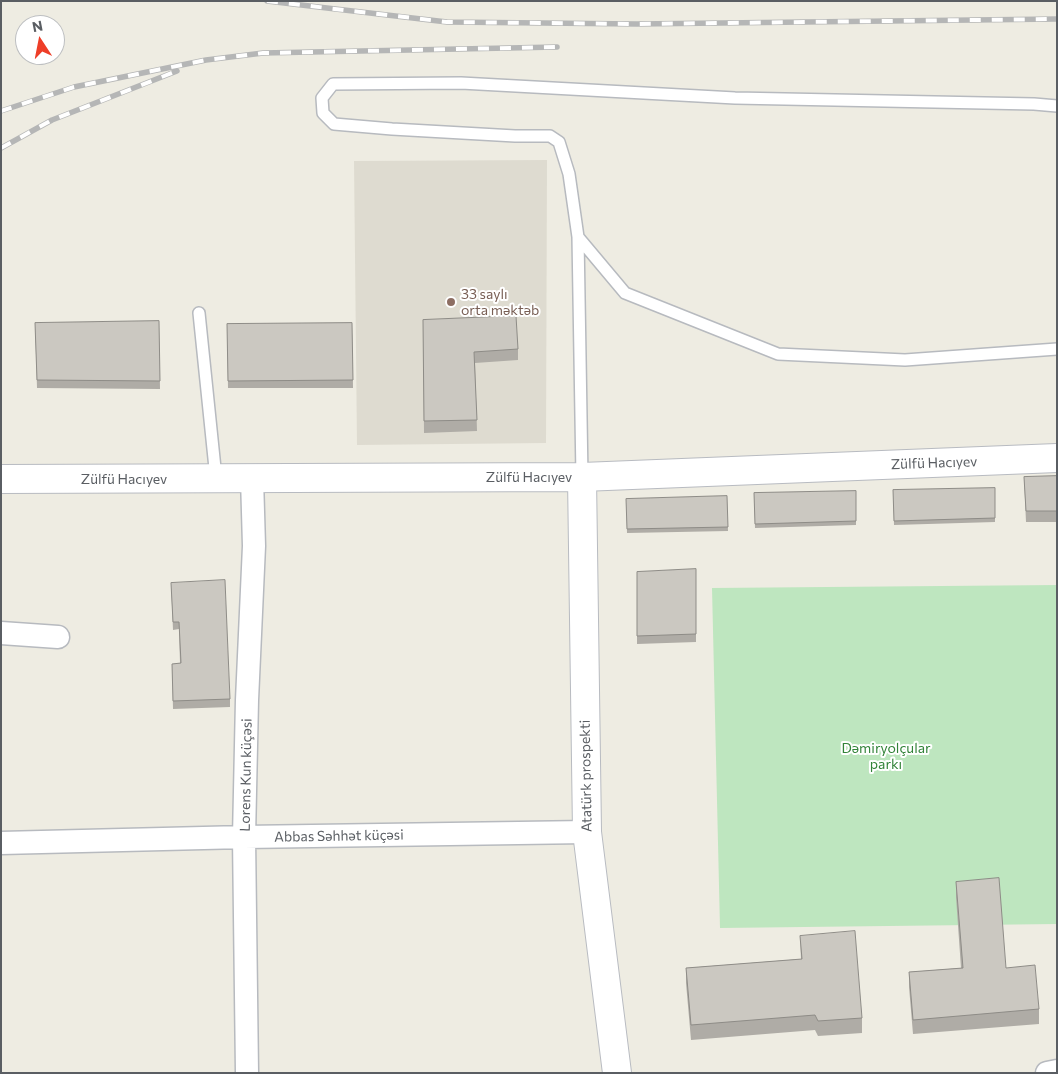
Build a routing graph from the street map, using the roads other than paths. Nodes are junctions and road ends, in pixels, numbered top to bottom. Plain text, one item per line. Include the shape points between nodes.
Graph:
1 (1057, 106) edge
2 (578, 237) junction
3 (199, 313) dead end
4 (1057, 349) edge
5 (1057, 458) edge
6 (582, 477) junction
7 (216, 478) junction
8 (252, 478) junction
9 (1, 479) edge
10 (1, 632) edge
11 (58, 637) dead end
12 (586, 832) junction
13 (244, 837) junction
14 (1, 843) edge
15 (1057, 1071) edge
16 (246, 1073) edge
17 (617, 1073) edge
18 (1047, 1073) edge

1 - 2 lane via 735,98 461,83 333,84 322,98 323,113 334,124 550,136 560,142 569,174
2 - 4 lane via 625,293 778,354 905,360
2 - 6 lane
3 - 7 lane
5 - 6 main road, Zülfü Hacıyev
6 - 8 main road, Zülfü Hacıyev
6 - 12 main road, Atatürk prospekti
7 - 8 main road, Zülfü Hacıyev
7 - 9 main road, Zülfü Hacıyev
8 - 13 street, Lorens Kun küçəsi via 254,546
10 - 11 street
12 - 13 street, Abbas Səhhət küçəsi
12 - 17 main road, Atatürk prospekti
13 - 14 street, Abbas Səhhət küçəsi
13 - 16 street, Lorens Kun küçəsi
15 - 18 street

